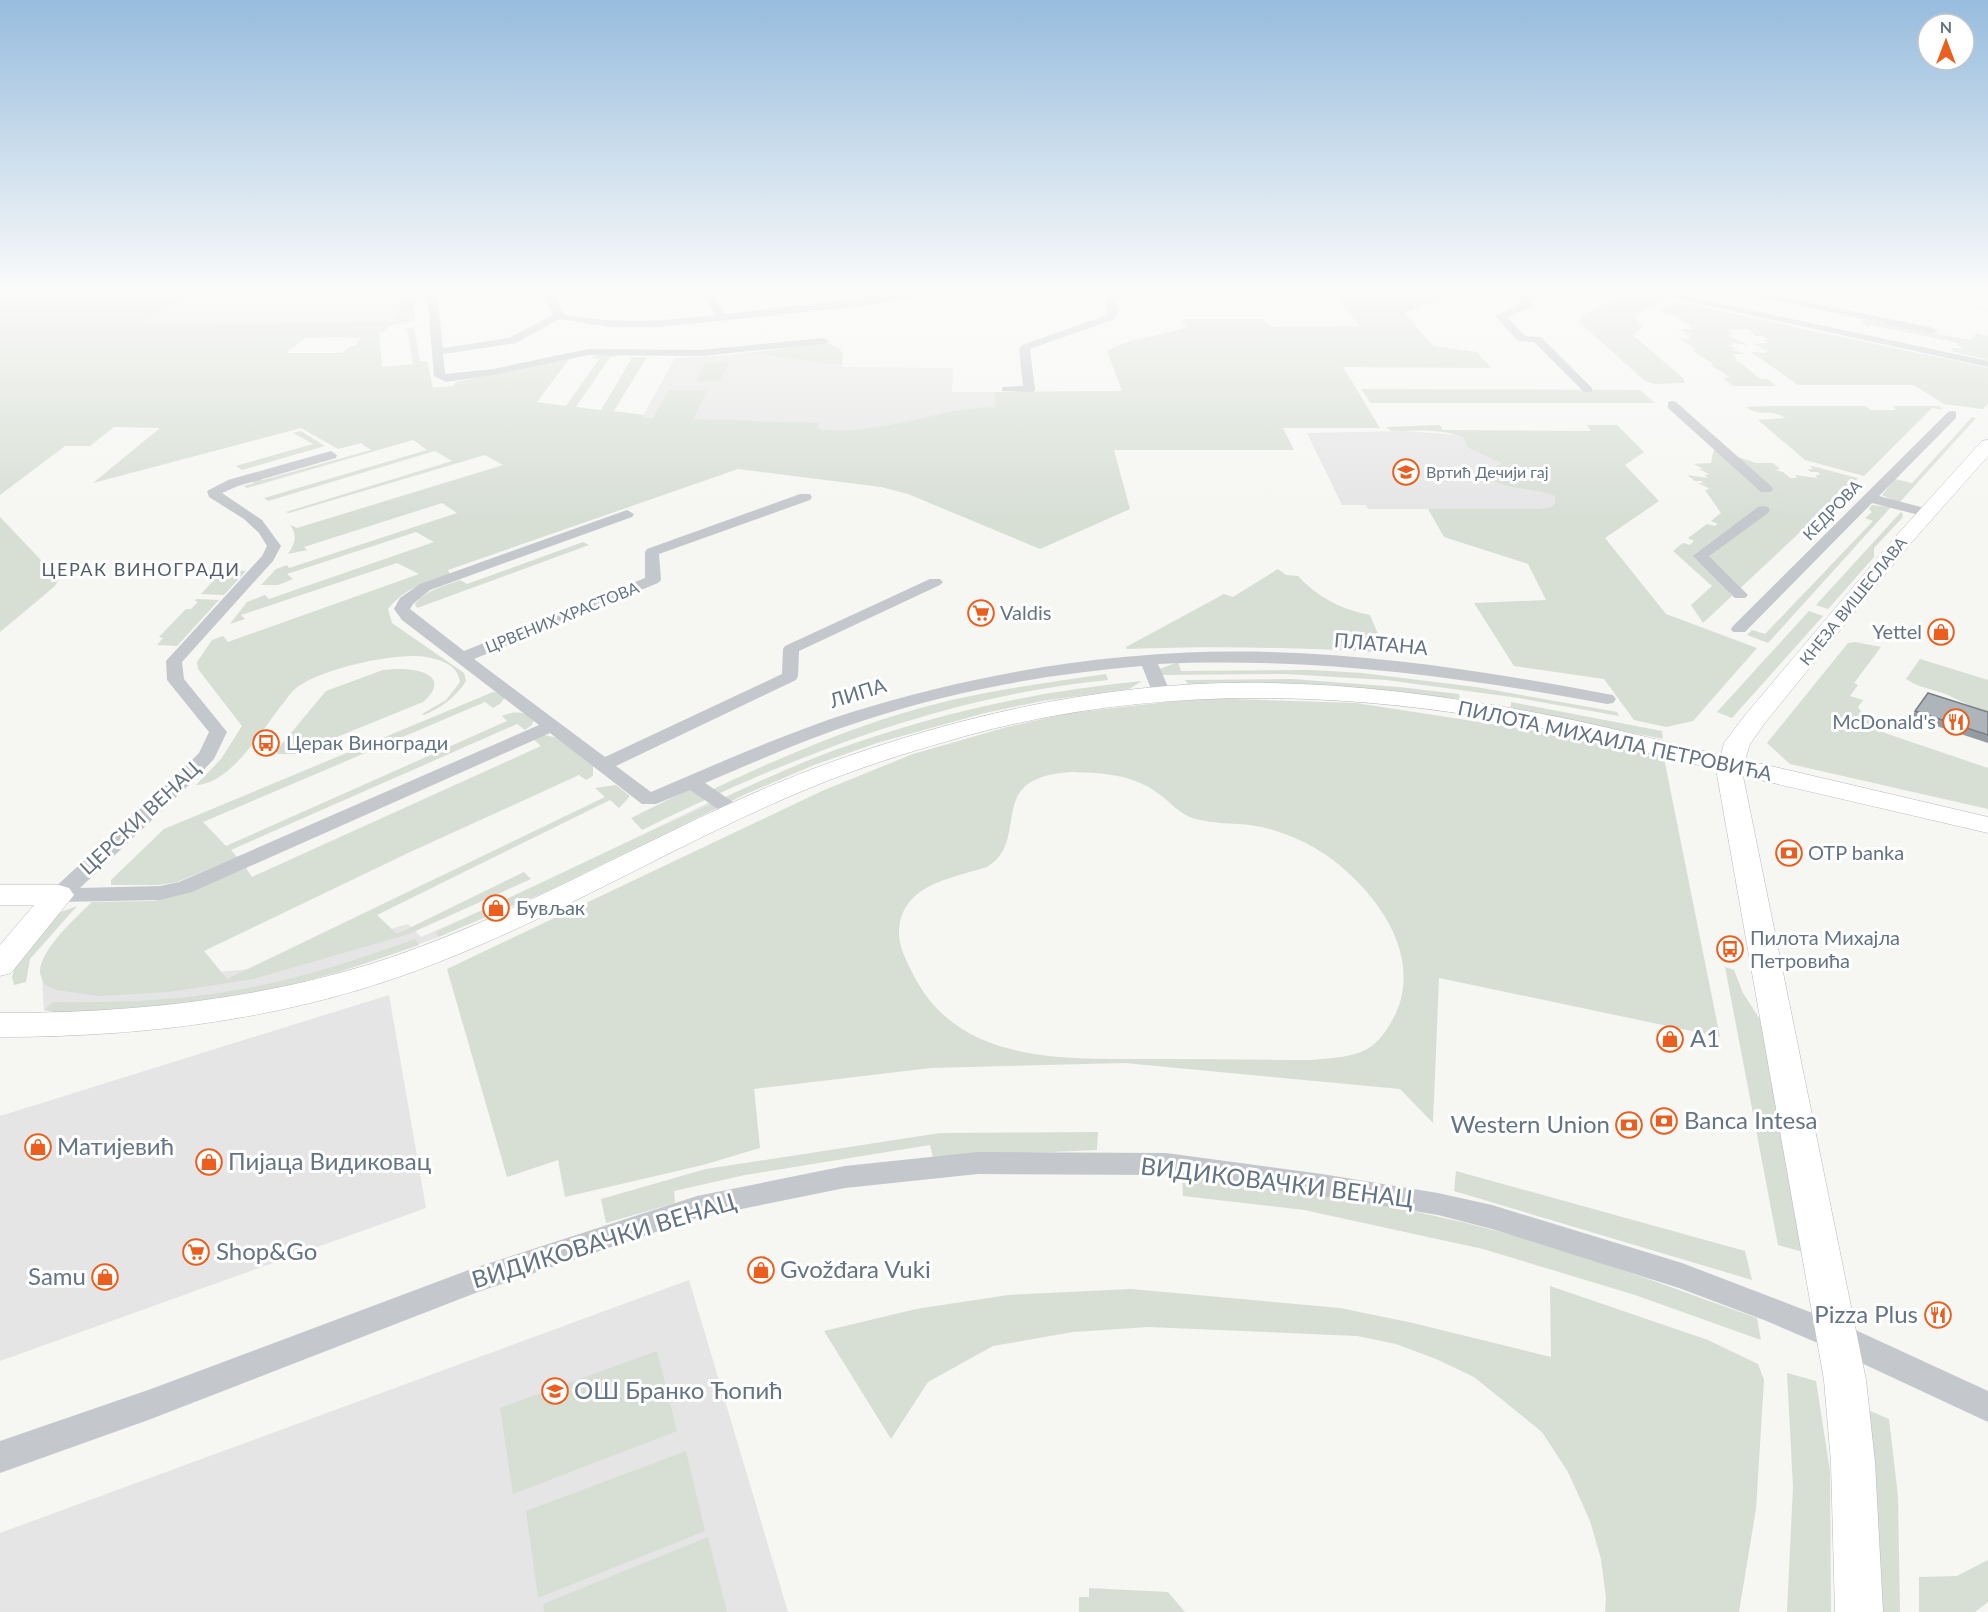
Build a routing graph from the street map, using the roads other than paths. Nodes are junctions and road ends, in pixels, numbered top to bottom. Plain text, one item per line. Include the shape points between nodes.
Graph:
1 (439, 368) edge
2 (506, 368) edge
3 (1026, 368) edge
4 (1566, 368) edge
5 (1006, 389) dead end
6 (1588, 390) dead end
7 (1672, 405) dead end
8 (1952, 415) dead end
9 (1988, 445) edge
10 (331, 455) dead end
11 (805, 497) dead end
12 (1870, 498) junction
13 (1927, 513) junction
14 (627, 514) dead end
15 (936, 582) dead end
16 (1740, 595) dead end
17 (1739, 629) dead end
18 (462, 658) junction
19 (1148, 659) junction
20 (509, 692) joint
21 (1162, 694) junction
22 (1607, 699) dead end
23 (551, 726) junction
24 (1729, 764) junction
25 (604, 765) junction
26 (691, 782) junction
27 (735, 812) junction
28 (1988, 825) edge
29 (0, 895) edge
30 (59, 895) junction
31 (0, 965) edge
32 (0, 1025) edge
33 (1838, 1337) junction
34 (1988, 1407) edge
35 (0, 1457) edge
36 (1859, 1612) edge

1 - 2 street via 440,376 451,379
3 - 5 street via 1029,390
4 - 6 street
7 - 16 street via 1766,490 1764,509 1700,556
8 - 12 street, КЕДРОВА
9 - 13 main road, КНЕЗА ВИШЕСЛАВА
10 - 30 street, ЦЕРСКИ ВЕНАЦ via 214,491 265,531 274,546 268,558 174,661 176,680 218,732 207,755 184,779
11 - 18 street, ЦРВЕНИХ ХРАСТОВА via 652,552 653,580
12 - 13 street
12 - 17 street, КЕДРОВА
13 - 24 main road, КНЕЗА ВИШЕСЛАВА via 1755,719 1737,743
14 - 18 street, ЦРВЕНИХ ХРАСТОВА via 425,586 413,595 402,609 408,617
15 - 25 street via 791,649 790,676
18 - 20 street, ЦРВЕНИХ ХРАСТОВА
19 - 21 street
19 - 22 street, ПЛАТАНА via 1365,662 1481,676
19 - 26 street, ЛИПА via 993,683 887,707 807,733
20 - 23 street, ЛИПА
21 - 24 main road, ПИЛОТА МИХАИЛА ПЕТРОВИЋА via 1275,691 1388,697 1533,719
21 - 27 main road, ПИЛОТА МИХАИЛА ПЕТРОВИЋА via 1018,716 896,747 801,782
23 - 25 street, ЛИПА
23 - 30 street via 185,887 160,893
24 - 28 main road, ПИЛОТА МИХАИЛА ПЕТРОВИЋА
24 - 33 main road
25 - 26 street, ЛИПА via 649,801
26 - 27 street
27 - 32 main road, ПИЛОТА МИХАИЛА ПЕТРОВИЋА via 496,926 377,972 311,991 175,1017
29 - 30 main road
30 - 31 main road, ЦЕРСКИ ВЕНАЦ
33 - 34 street, ВИДИКОВАЧКИ ВЕНАЦ
33 - 35 street, ВИДИКОВАЧКИ ВЕНАЦ via 1607,1251 1438,1204 1166,1164 978,1163 844,1176 697,1207 474,1281
33 - 36 main road via 1853,1462

